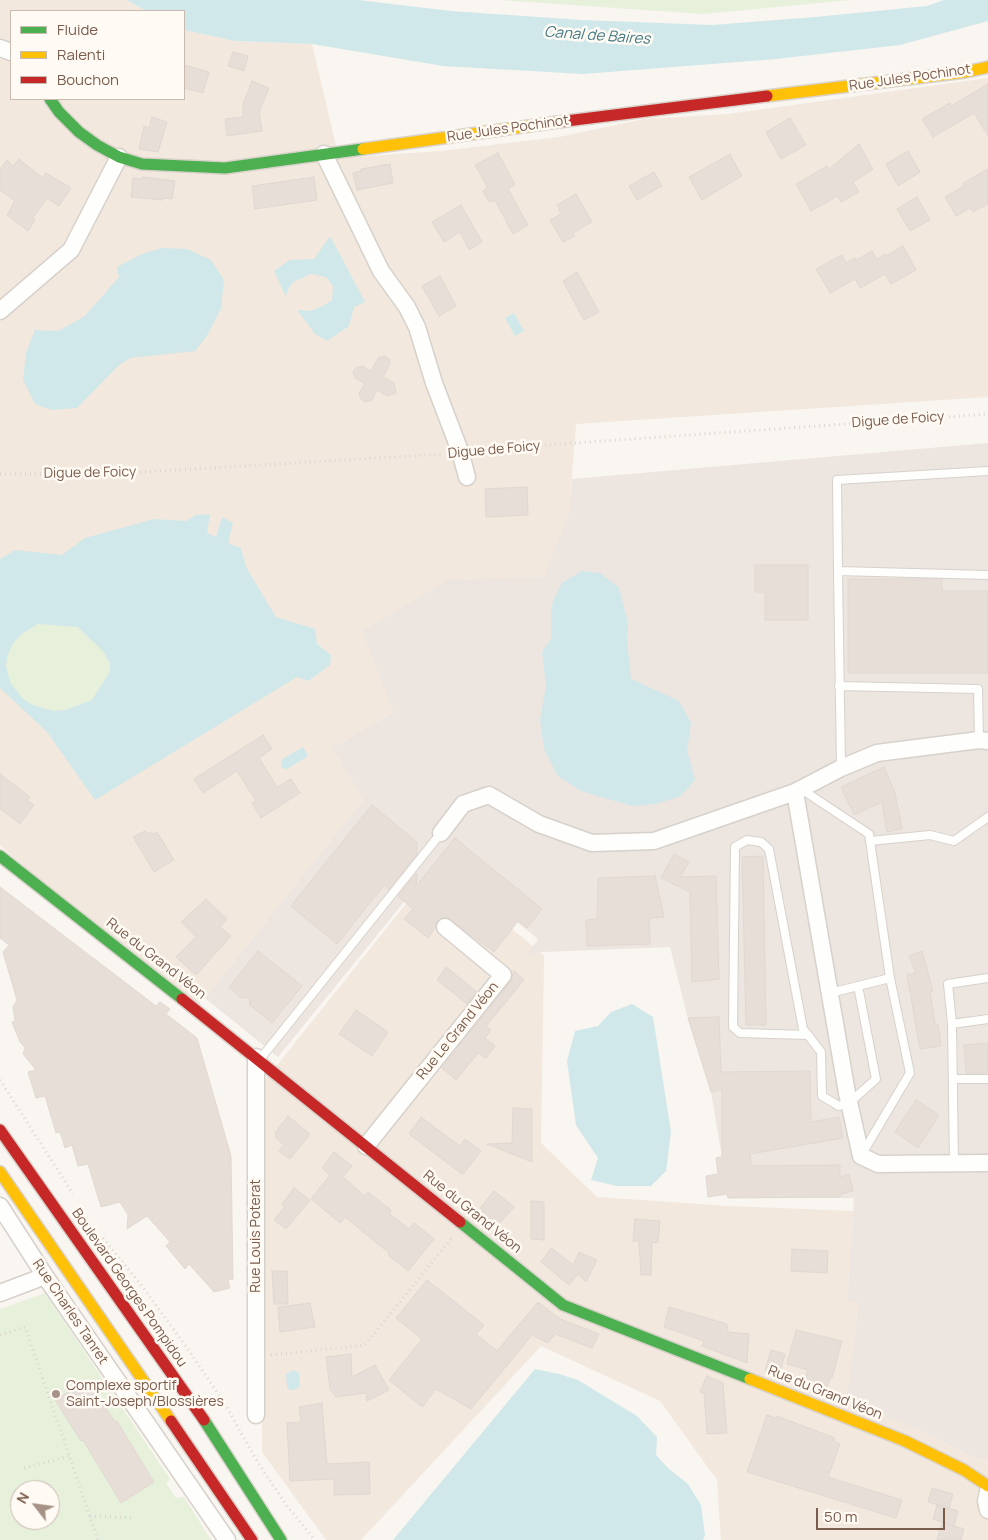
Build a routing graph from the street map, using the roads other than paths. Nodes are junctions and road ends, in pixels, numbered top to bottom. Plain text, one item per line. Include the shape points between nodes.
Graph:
1 (988, 67) edge
2 (51, 100) edge
3 (324, 154) junction
4 (119, 157) junction
5 (0, 310) edge
6 (988, 471) edge
7 (467, 476) dead end
8 (838, 571) junction
9 (988, 575) edge
10 (839, 686) junction
11 (983, 741) edge
12 (840, 768) junction
13 (798, 791) junction
14 (988, 817) edge
15 (441, 834) joint
16 (870, 841) junction
17 (0, 856) edge
18 (444, 927) dead end
19 (890, 978) junction
20 (988, 978) edge
21 (858, 986) junction
22 (830, 993) junction
23 (988, 1019) edge
24 (952, 1024) junction
25 (808, 1035) junction
26 (258, 1059) junction
27 (953, 1079) junction
28 (988, 1079) edge
29 (849, 1103) junction
30 (0, 1130) edge
31 (366, 1146) junction
32 (861, 1156) junction
33 (988, 1163) edge
34 (954, 1164) junction
35 (0, 1172) edge
36 (0, 1206) edge
37 (45, 1276) junction
38 (0, 1293) edge
39 (256, 1415) dead end
40 (988, 1486) edge
41 (988, 1491) edge
42 (988, 1510) edge
43 (227, 1540) edge
44 (252, 1540) edge
45 (281, 1540) edge

1 - 3 street, Rue Jules Pochinot
2 - 4 street, Rue Jules Pochinot via 79,132
3 - 4 street, Rue Jules Pochinot via 225,168 142,164
3 - 7 street via 381,271 407,306 417,328
4 - 5 street via 71,250
6 - 8 lane via 837,480
8 - 9 lane
8 - 10 lane
10 - 11 lane via 978,689
10 - 12 lane
11 - 12 street via 877,753
12 - 13 street
13 - 15 street via 654,842 592,843 539,824 489,795 463,804
13 - 16 lane via 869,834
13 - 22 street
14 - 16 lane via 954,841 930,835
15 - 26 lane
16 - 19 lane
17 - 26 street, Rue du Grand Véon
18 - 31 street, Rue Le Grand Véon via 503,975
19 - 21 lane
19 - 32 lane via 910,1073
20 - 24 lane via 948,984
21 - 22 lane
21 - 29 lane via 876,1079
22 - 29 street
23 - 24 lane
24 - 27 lane
25 - 25 lane via 740,1034 733,1027 735,847 747,840 761,842 770,849 803,1029
25 - 29 lane via 821,1052 822,1096 838,1106
26 - 31 street, Rue du Grand Véon
26 - 39 street, Rue Louis Poterat
27 - 28 lane
27 - 34 lane
29 - 32 street
30 - 45 street, Boulevard Georges Pompidou via 196,1410
31 - 40 street, Rue du Grand Véon via 563,1305 905,1441 964,1470
32 - 34 street via 878,1164
33 - 34 street
35 - 44 street
36 - 37 street, Rue Charles Tanret
37 - 38 street
37 - 43 street, Rue Charles Tanret
41 - 42 street

